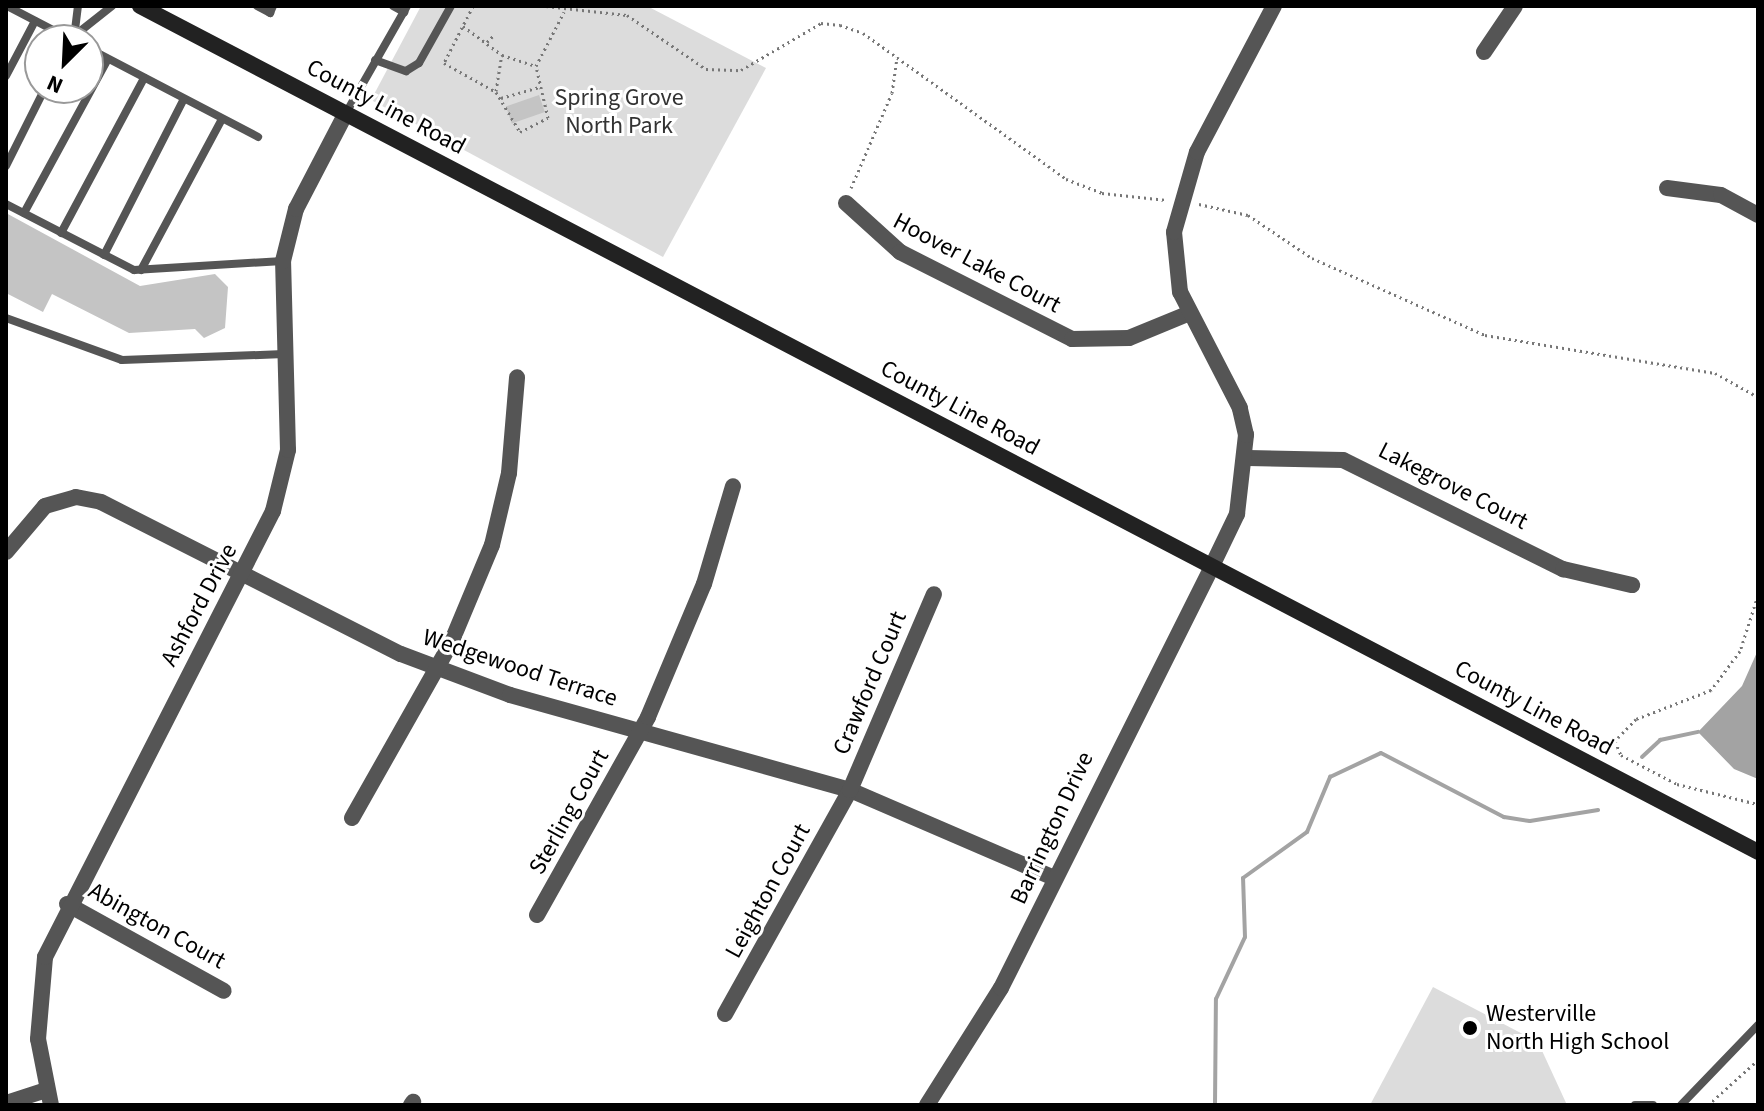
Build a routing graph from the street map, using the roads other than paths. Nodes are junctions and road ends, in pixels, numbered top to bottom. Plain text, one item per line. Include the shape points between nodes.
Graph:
1 (7, 6) edge
2 (112, 6) edge
3 (140, 6) edge
4 (257, 6) edge
5 (273, 6) edge
6 (393, 6) edge
7 (451, 6) edge
8 (1274, 6) edge
9 (1515, 6) edge
10 (406, 9) edge
11 (35, 21) junction
12 (41, 24) edge
13 (84, 24) edge
14 (1484, 52) dead end
15 (104, 57) edge
16 (108, 59) junction
17 (375, 60) junction
18 (6, 76) edge
19 (144, 78) junction
20 (184, 99) junction
21 (37, 104) edge
22 (346, 113) junction
23 (222, 119) junction
24 (258, 137) dead end
25 (6, 166) edge
26 (1667, 188) dead end
27 (846, 203) road end
28 (6, 204) edge
29 (24, 213) junction
30 (1758, 215) edge
31 (61, 233) junction
32 (104, 255) junction
33 (283, 261) junction
34 (141, 270) junction
35 (1190, 313) junction
36 (6, 318) edge
37 (284, 354) junction
38 (517, 377) dead end
39 (1248, 458) junction
40 (733, 486) dead end
41 (6, 552) edge
42 (1212, 566) junction
43 (242, 575) junction
44 (1632, 585) dead end
45 (934, 594) dead end
46 (437, 669) junction
47 (641, 730) junction
48 (850, 790) junction
49 (352, 818) dead end
50 (1758, 852) edge
51 (1054, 878) junction
52 (67, 904) junction
53 (537, 915) dead end
54 (224, 991) dead end
55 (725, 1014) dead end
56 (1758, 1025) edge
57 (48, 1098) edge
58 (6, 1103) edge
59 (927, 1105) edge
60 (1635, 1105) edge
61 (1653, 1105) edge
62 (1681, 1105) edge

1 - 11 lane
2 - 13 lane
3 - 22 main road, County Line Road
4 - 5 lane via 270,13
6 - 10 lane
7 - 17 lane via 419,63 406,71
8 - 35 street via 1197,152 1181,202 1173,245
9 - 14 street
10 - 17 lane
11 - 12 lane
11 - 18 lane
15 - 16 lane
16 - 19 lane
16 - 29 lane
17 - 22 lane
19 - 20 lane
19 - 31 lane
20 - 23 lane
20 - 32 lane
21 - 25 lane
22 - 33 street, Ashford Drive via 296,209
22 - 42 main road, County Line Road
23 - 24 lane
23 - 34 lane
26 - 30 street via 1721,195
27 - 35 street, Hoover Lake Court via 900,252 1072,339 1129,338
28 - 29 lane
29 - 31 lane
31 - 32 lane
32 - 34 lane
33 - 34 lane
33 - 37 street, Ashford Drive
35 - 39 street via 1240,408
36 - 37 lane via 122,360
37 - 43 street, Ashford Drive via 283,481
38 - 46 street via 509,473 492,545
39 - 42 street, Barrington Drive via 1237,514
39 - 44 street, Lakegrove Court via 1343,460 1563,569
40 - 47 street, Sterling Court via 704,584
41 - 43 street, Wedgewood Terrace via 45,506 85,498
42 - 50 main road, County Line Road
42 - 51 street, Barrington Drive
43 - 46 street, Wedgewood Terrace
43 - 52 street, Ashford Drive
45 - 48 street, Crawford Court
46 - 47 street, Wedgewood Terrace
46 - 49 street
47 - 48 street, Wedgewood Terrace
47 - 53 street, Sterling Court
48 - 51 street, Wedgewood Terrace
48 - 55 street, Leighton Court
51 - 59 street, Barrington Drive via 1001,988
52 - 54 street, Abington Court
52 - 57 street, Ashford Drive via 39,989
56 - 62 lane
57 - 58 street
60 - 61 lane

